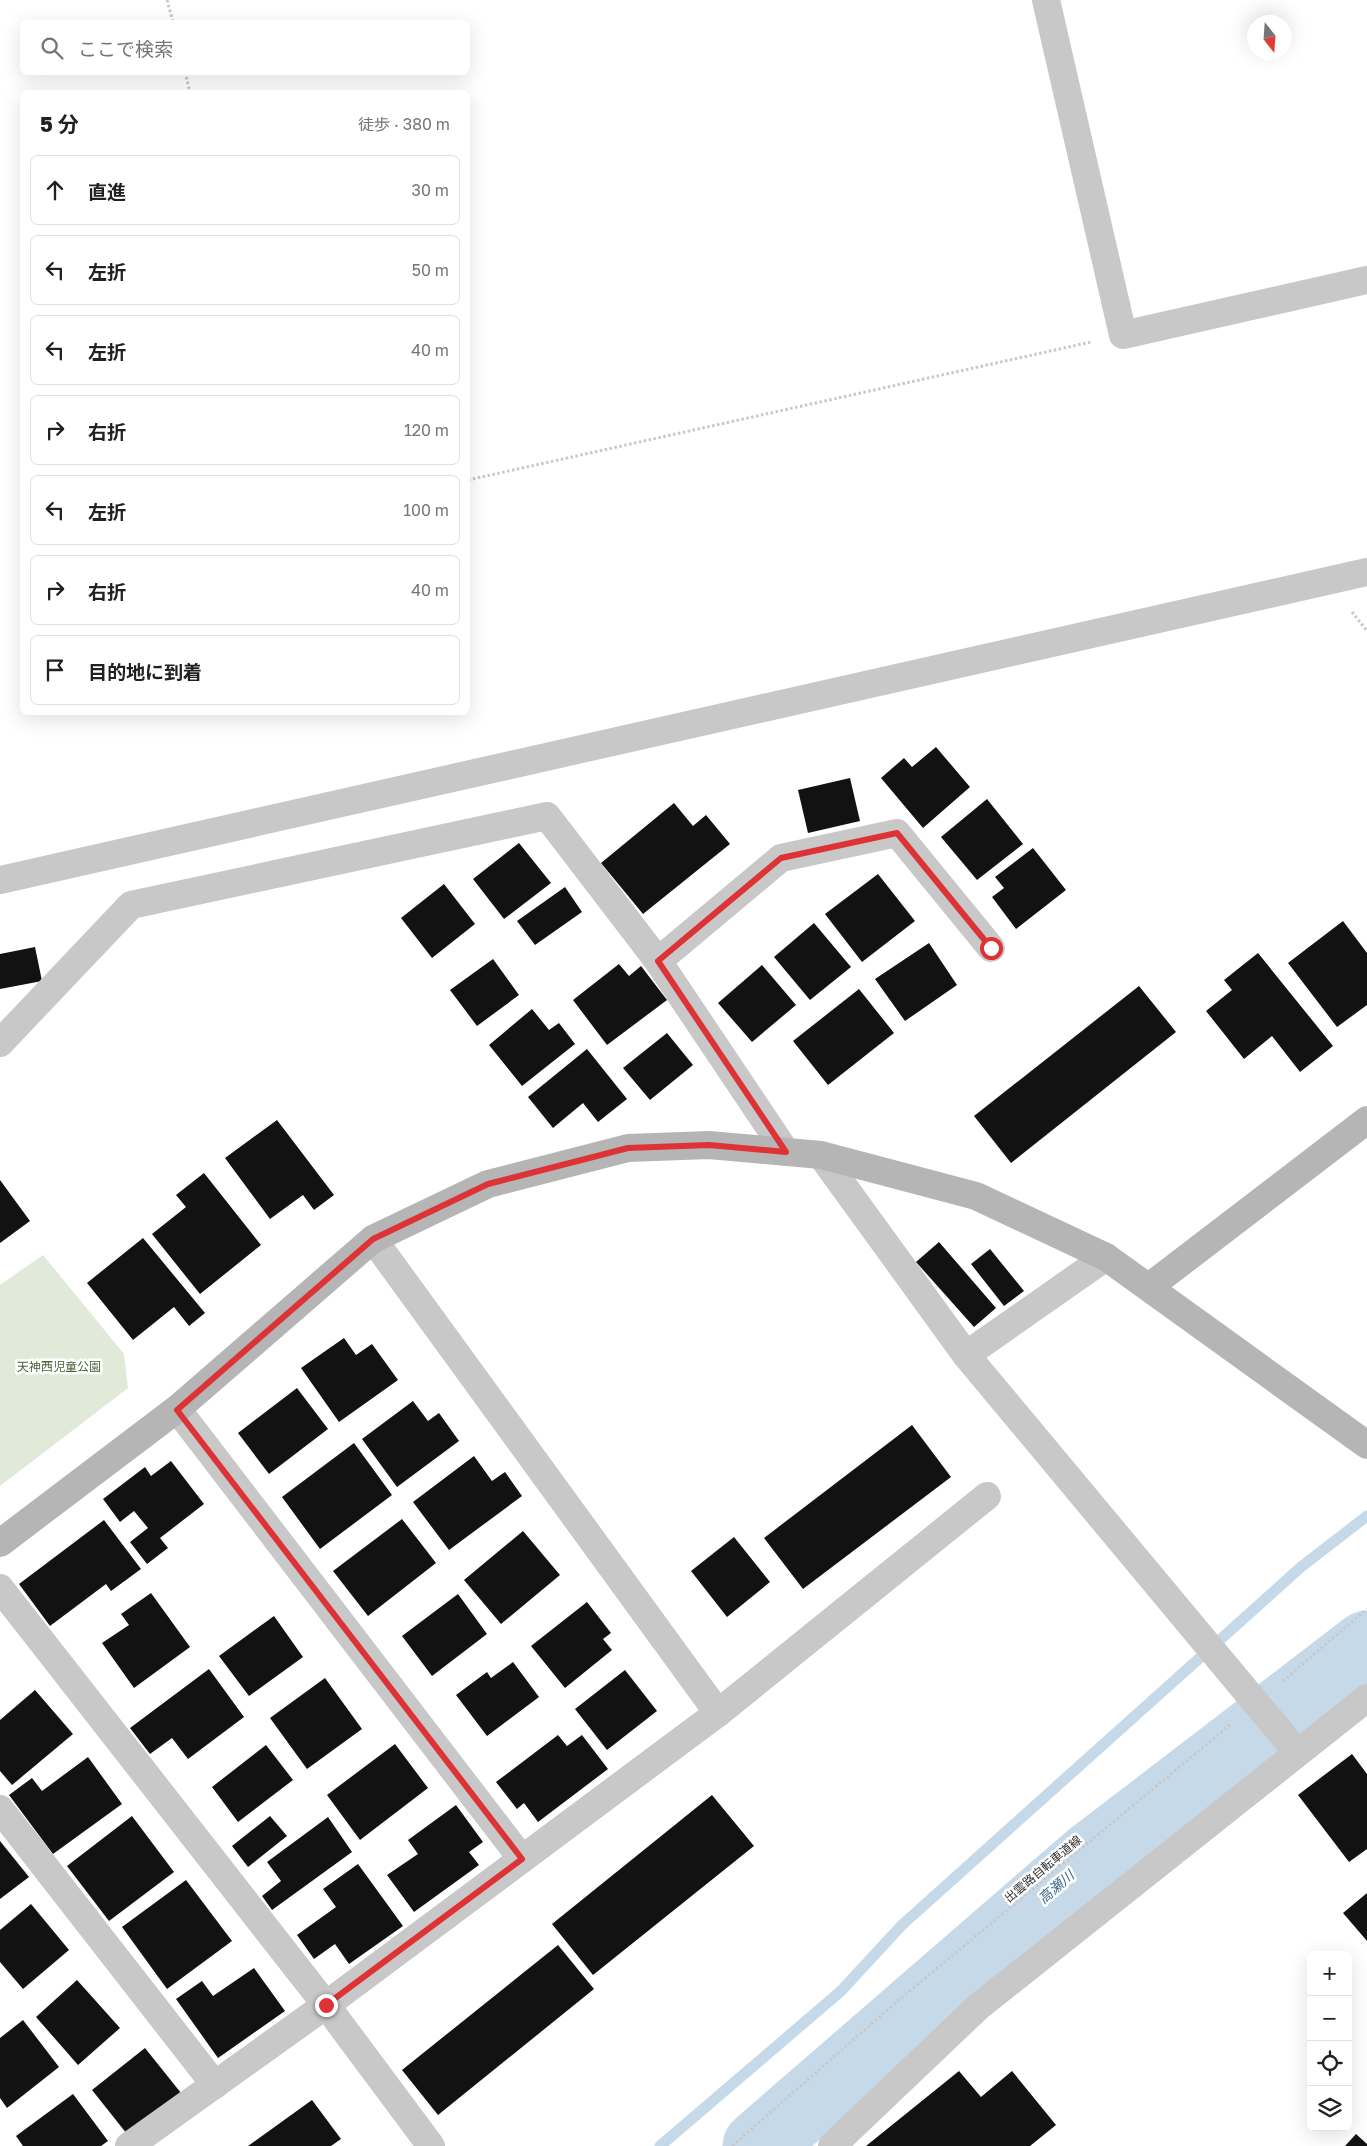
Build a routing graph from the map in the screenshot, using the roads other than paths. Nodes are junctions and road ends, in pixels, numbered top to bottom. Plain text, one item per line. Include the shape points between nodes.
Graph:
1 (1046, 0) edge
2 (1367, 280) edge
3 (1367, 572) edge
4 (0, 880) edge
5 (991, 948) dead end
6 (658, 961) junction
7 (0, 1043) edge
8 (1367, 1120) edge
9 (786, 1152) junction
10 (821, 1155) junction
11 (373, 1239) junction
12 (1106, 1257) junction
13 (1149, 1287) junction
14 (966, 1355) junction
15 (177, 1410) junction
16 (1367, 1445) edge
17 (987, 1496) dead end
18 (0, 1543) edge
19 (0, 1588) edge
20 (1367, 1698) edge
21 (718, 1713) junction
22 (1297, 1752) junction
23 (0, 1809) edge
24 (522, 1859) junction
25 (326, 2005) junction
26 (215, 2085) junction
27 (129, 2146) edge
28 (431, 2146) edge
29 (832, 2146) edge

1 - 2 street via 1123,335
3 - 4 street
5 - 6 street via 897,833 781,858
6 - 7 street via 548,816 131,905
6 - 9 street
8 - 13 street
9 - 10 street
9 - 11 street via 709,1145 628,1148 488,1184
10 - 12 street via 976,1196
10 - 14 street
11 - 15 street
11 - 21 street
12 - 13 street
12 - 14 street
13 - 16 street
14 - 22 street
15 - 18 street
15 - 24 street
17 - 21 street
19 - 25 street
20 - 22 street
21 - 24 street
22 - 29 street via 978,2007
23 - 26 street
24 - 25 street
25 - 26 street
25 - 28 street
26 - 27 street

